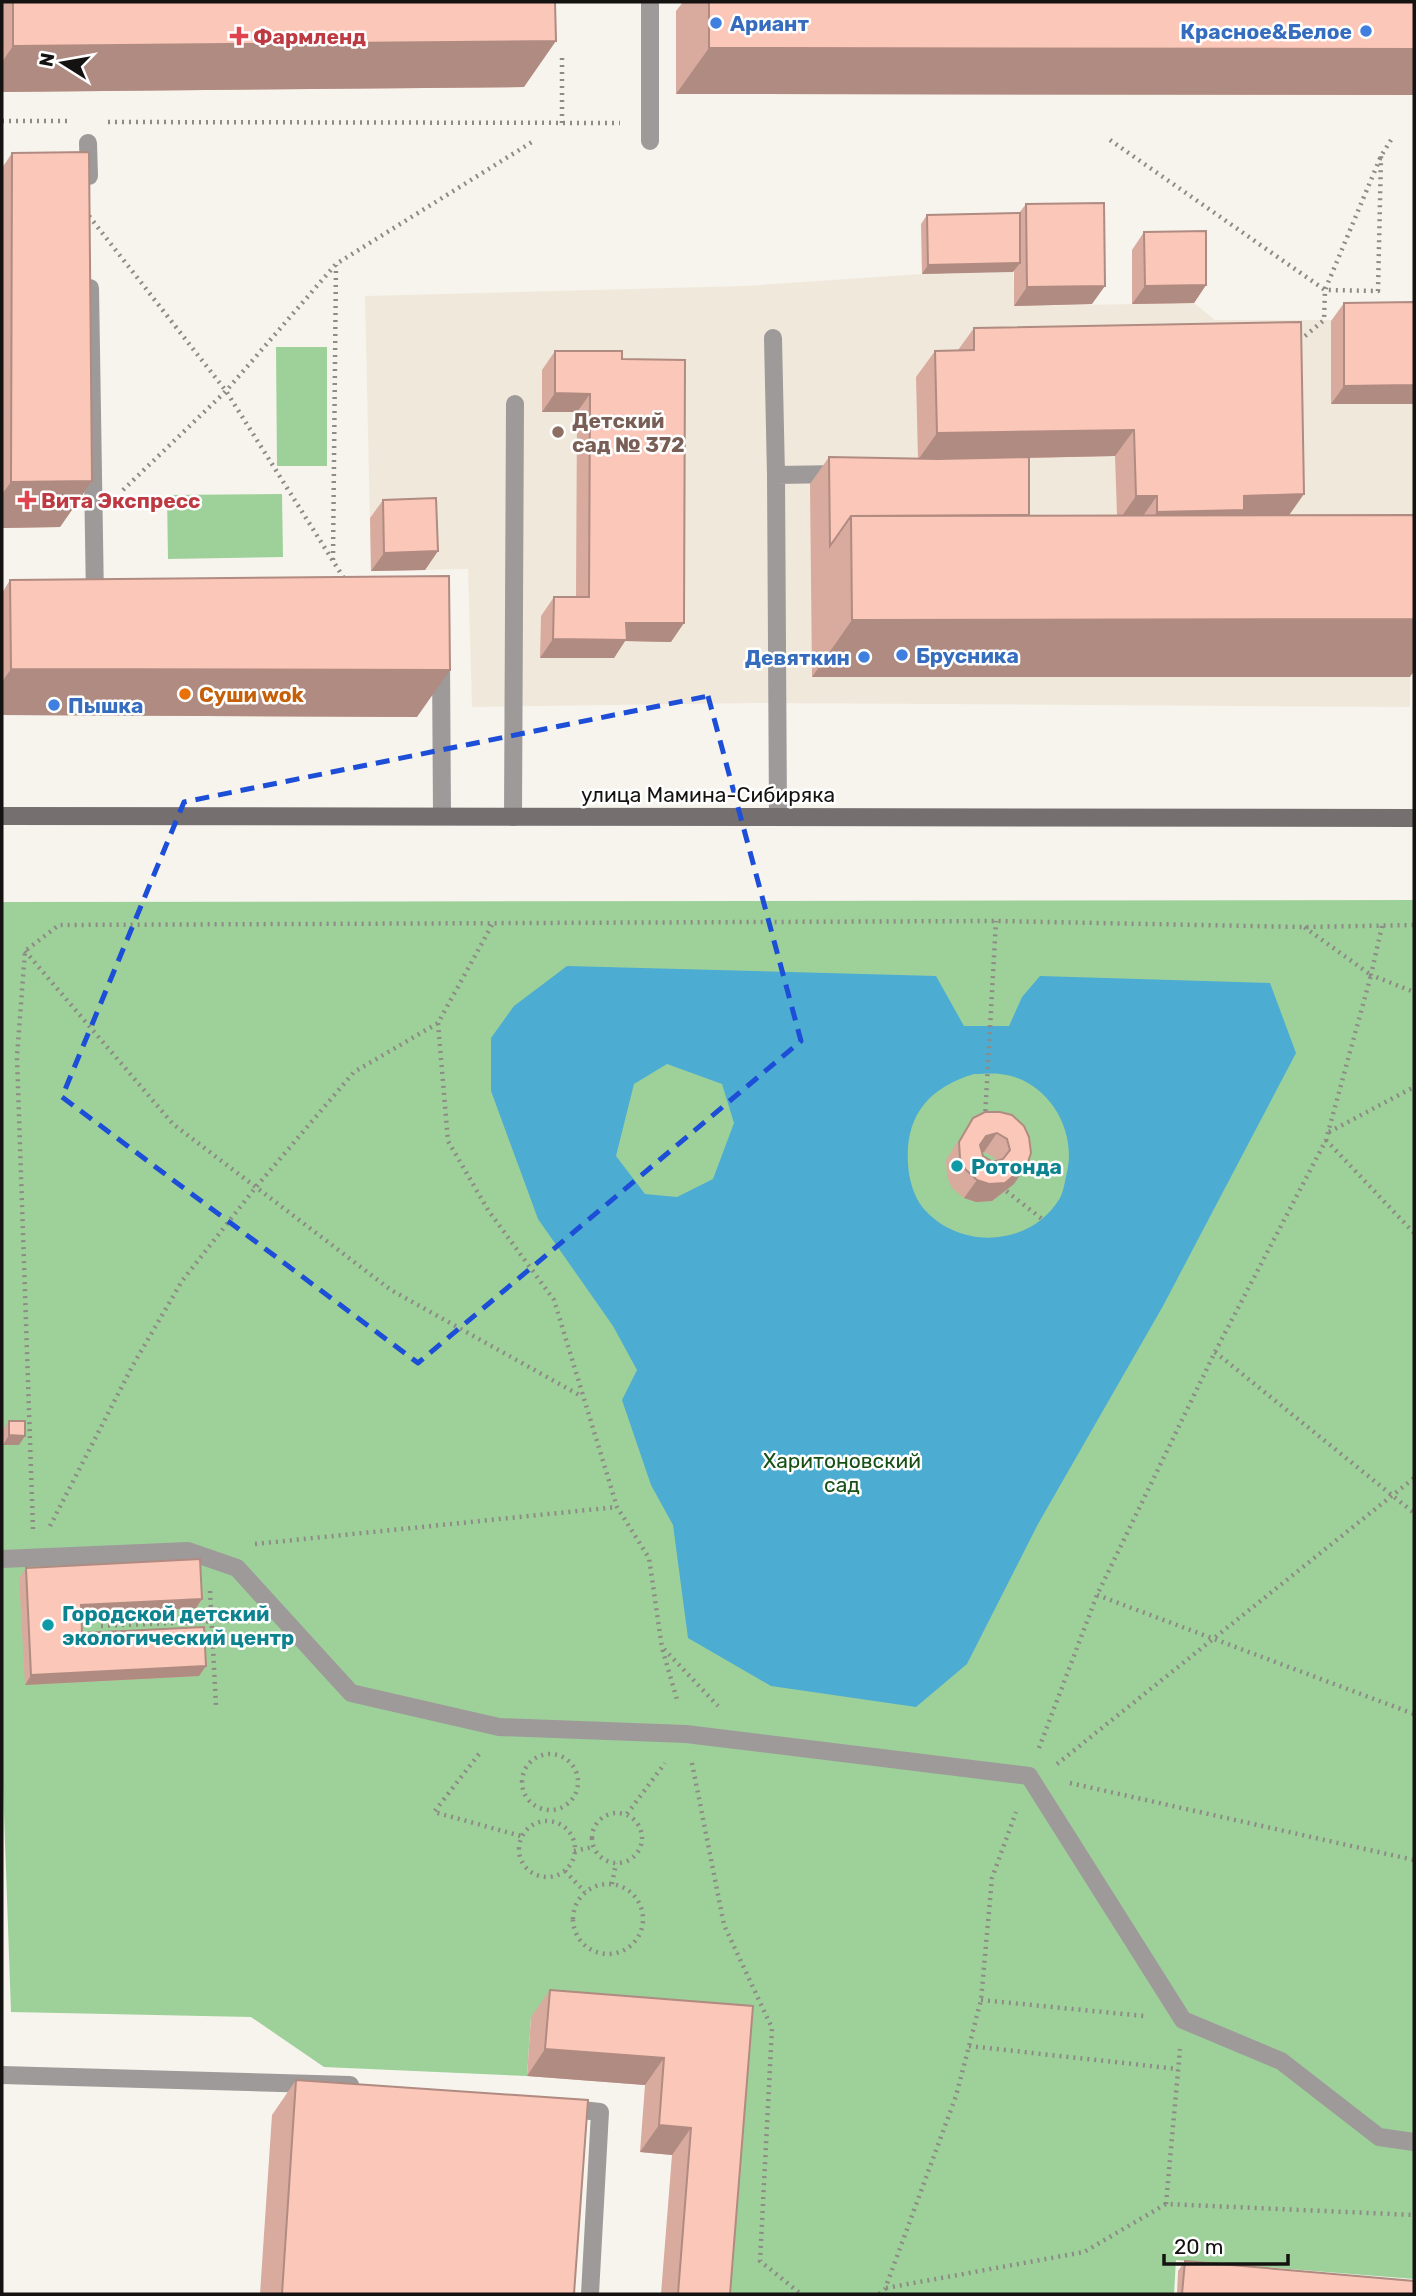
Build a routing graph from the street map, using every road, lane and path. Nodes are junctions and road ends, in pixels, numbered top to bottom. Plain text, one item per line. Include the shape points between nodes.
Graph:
1 (650, 2) edge
2 (562, 56) dead end
3 (2, 121) edge
4 (75, 121) dead end
5 (101, 121) dead end
6 (562, 123) junction
7 (605, 123) dead end
8 (1110, 140) dead end
9 (1391, 140) dead end
10 (650, 141) dead end
11 (532, 142) dead end
12 (88, 143) dead end
13 (1381, 156) junction
14 (89, 216) joint
15 (336, 264) junction
16 (90, 271) edge
17 (1325, 290) junction
18 (1305, 336) dead end
19 (773, 338) dead end
20 (226, 391) junction
21 (514, 404) dead end
22 (853, 474) edge
23 (776, 475) junction
24 (94, 517) junction
25 (333, 561) junction
26 (352, 592) edge
27 (95, 599) edge
28 (441, 643) edge
29 (2, 816) edge
30 (442, 816) junction
31 (513, 817) junction
32 (778, 817) junction
33 (1414, 818) edge
34 (996, 921) junction
35 (492, 925) junction
36 (1414, 925) edge
37 (1381, 926) junction
38 (1303, 927) junction
39 (25, 951) junction
40 (1371, 975) junction
41 (1414, 992) edge
42 (438, 1023) junction
43 (1414, 1087) edge
44 (984, 1127) edge
45 (1328, 1132) junction
46 (1326, 1140) junction
47 (1005, 1179) edge
48 (999, 1186) junction
49 (256, 1187) junction
50 (992, 1190) edge
51 (1042, 1219) dead end
52 (1414, 1233) edge
53 (1215, 1352) junction
54 (582, 1396) junction
55 (1414, 1478) edge
56 (1393, 1496) junction
57 (618, 1507) junction
58 (1414, 1513) edge
59 (243, 1545) dead end
60 (34, 1558) junction
61 (2, 1559) edge
62 (207, 1559) junction
63 (1097, 1595) junction
64 (212, 1620) junction
65 (283, 1620) junction
66 (100, 1626) dead end
67 (1212, 1638) junction
68 (662, 1648) junction
69 (216, 1705) dead end
70 (1414, 1714) edge
71 (499, 1727) junction
72 (686, 1734) junction
73 (750, 1740) junction
74 (1035, 1776) junction
75 (547, 1811) junction
76 (627, 1814) junction
77 (549, 1821) junction
78 (521, 1836) junction
79 (593, 1847) junction
80 (575, 1851) junction
81 (1414, 1860) edge
82 (616, 1863) junction
83 (565, 1871) junction
84 (612, 1884) junction
85 (585, 1892) junction
86 (981, 2000) junction
87 (1183, 2021) junction
88 (969, 2046) junction
89 (1178, 2069) junction
90 (2, 2075) edge
91 (364, 2086) edge
92 (545, 2106) edge
93 (1414, 2142) edge
94 (1166, 2204) junction
95 (1414, 2215) edge
96 (885, 2288) junction
97 (590, 2294) edge
98 (801, 2294) edge
99 (880, 2294) edge

1 - 10 lane
2 - 6 path
3 - 4 path
5 - 6 path
6 - 7 path
8 - 17 path
9 - 13 path
11 - 15 path
12 - 14 lane
13 - 17 path
13 - 17 path via 1378,291
14 - 20 path
15 - 20 path
15 - 25 path
16 - 24 lane
17 - 18 path via 1324,320
19 - 23 lane
20 - 24 path
20 - 25 path
21 - 31 lane
22 - 23 lane
23 - 32 lane
24 - 27 lane
25 - 26 path
28 - 30 lane
29 - 30 street, улица Мамина-Сибиряка
30 - 31 street, улица Мамина-Сибиряка
31 - 32 street, улица Мамина-Сибиряка
32 - 33 street, улица Мамина-Сибиряка
34 - 35 path
34 - 38 path
34 - 44 path
35 - 39 path via 60,925
35 - 42 path
36 - 37 path
37 - 38 path
37 - 40 path
38 - 40 path
39 - 49 path via 173,1124
39 - 60 path via 17,1057
40 - 41 path
40 - 45 path
42 - 49 path via 354,1072
42 - 54 path via 448,1141 488,1210 554,1300
43 - 45 path
45 - 46 path
46 - 52 path
46 - 53 path
47 - 48 path
48 - 50 path
48 - 51 path
49 - 54 path via 391,1290
49 - 60 path via 182,1281 133,1365
53 - 56 path
53 - 63 path
54 - 57 path
55 - 56 path
56 - 58 path
56 - 67 path
57 - 59 path
57 - 68 path via 649,1558
60 - 61 lane
60 - 62 lane via 188,1550
62 - 64 path
62 - 65 lane via 237,1568
63 - 67 path
63 - 74 path
64 - 65 path
64 - 66 path
64 - 69 path
65 - 71 lane via 351,1693
67 - 70 path
67 - 74 path
68 - 72 path
68 - 73 path
71 - 72 lane
71 - 78 path via 434,1812
72 - 73 lane
72 - 76 path
72 - 98 path via 724,1925 772,2028 760,2261
73 - 74 lane
74 - 81 path
74 - 86 path via 992,1878
74 - 87 lane
75 - 75 path via 531,1804 521,1780 528,1764 552,1754 569,1762 578,1780 573,1798
75 - 77 path
76 - 79 path via 611,1813 596,1823
76 - 82 path via 640,1826 641,1843 632,1858
77 - 78 path via 533,1824
77 - 80 path via 565,1827
78 - 83 path via 519,1855 529,1871 547,1877
79 - 80 path
79 - 82 path
80 - 83 path
82 - 84 path
83 - 85 path
84 - 85 path
84 - 85 path via 633,1894 643,1915 638,1938 619,1953 596,1952 578,1937 574,1913
86 - 87 path
86 - 88 path
87 - 89 path
87 - 93 lane via 1281,2060 1379,2137
88 - 89 path
88 - 96 path via 956,2096
89 - 94 path
90 - 91 lane
92 - 97 lane via 600,2112
94 - 95 path
94 - 96 path via 1084,2252
96 - 99 path

